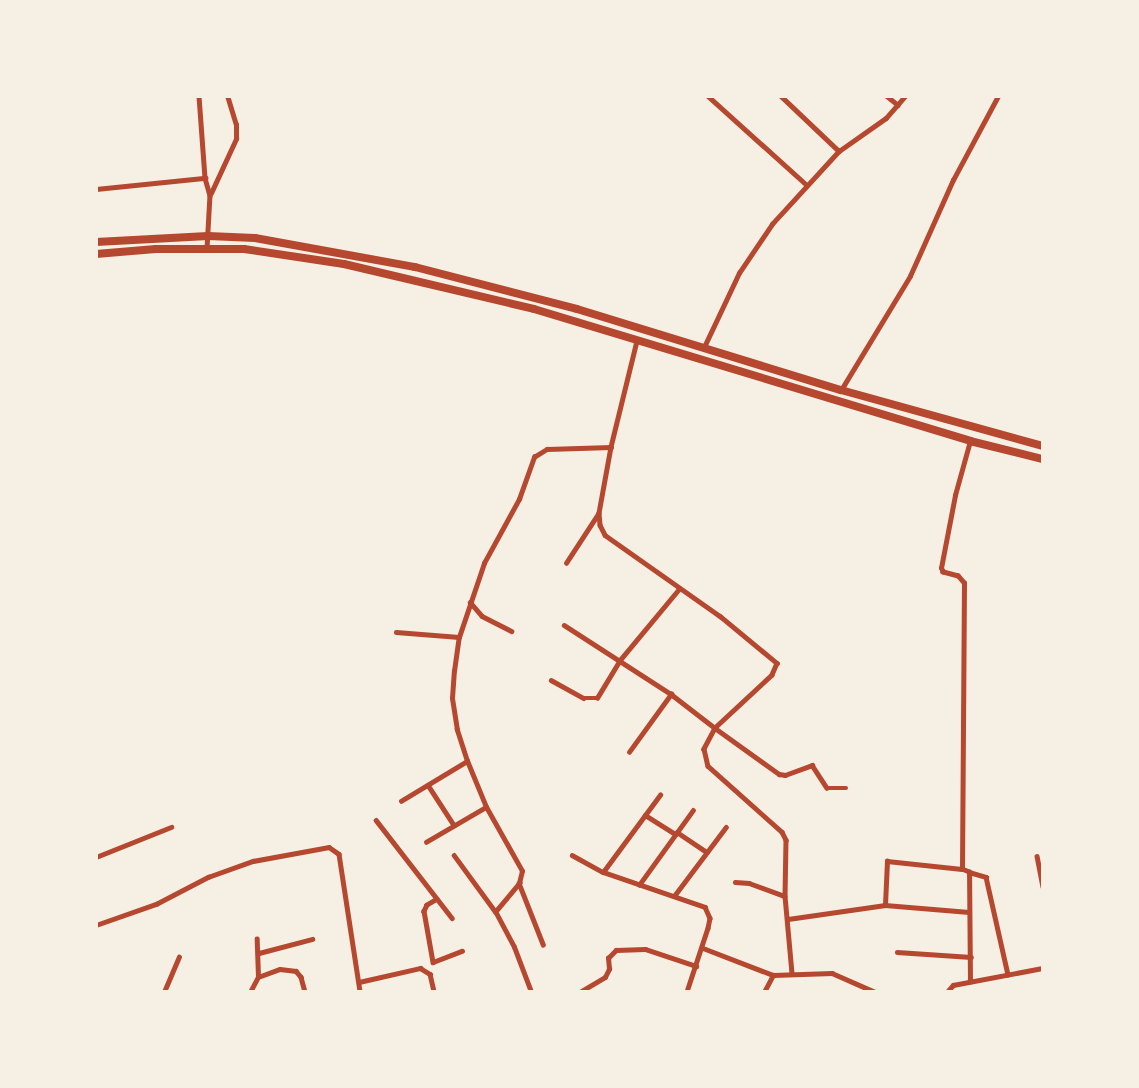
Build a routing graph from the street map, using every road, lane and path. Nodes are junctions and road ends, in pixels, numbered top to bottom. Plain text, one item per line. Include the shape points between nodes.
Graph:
1 (199, 96) edge
2 (227, 96) edge
3 (708, 96) edge
4 (781, 96) edge
5 (887, 96) edge
6 (905, 96) edge
7 (998, 96) edge
8 (898, 105) junction
9 (839, 150) junction
10 (205, 178) junction
11 (807, 184) junction
12 (96, 189) edge
13 (210, 195) junction
14 (208, 236) junction
15 (96, 242) edge
16 (207, 248) junction
17 (96, 254) edge
18 (637, 340) junction
19 (704, 347) junction
20 (841, 390) junction
21 (970, 441) junction
22 (1043, 446) edge
23 (611, 447) junction
24 (1043, 459) edge
25 (598, 513) junction
26 (566, 563) dead end
27 (679, 589) junction
28 (470, 602) junction
29 (564, 625) dead end
30 (511, 631) dead end
31 (396, 632) dead end
32 (459, 637) junction
33 (620, 660) junction
34 (551, 680) dead end
35 (671, 694) junction
36 (715, 728) junction
37 (629, 752) dead end
38 (467, 761) junction
39 (428, 785) junction
40 (846, 788) dead end
41 (660, 795) dead end
42 (401, 801) dead end
43 (486, 807) junction
44 (693, 810) dead end
45 (645, 815) junction
46 (376, 820) dead end
47 (454, 825) junction
48 (171, 827) dead end
49 (726, 827) dead end
50 (676, 833) junction
51 (426, 842) dead end
52 (707, 852) junction
53 (454, 855) dead end
54 (572, 855) dead end
55 (1037, 856) dead end
56 (96, 858) edge
57 (962, 869) junction
58 (603, 872) junction
59 (969, 872) junction
60 (735, 882) dead end
61 (519, 883) junction
62 (639, 885) junction
63 (1043, 886) edge
64 (674, 896) junction
65 (785, 896) junction
66 (438, 899) junction
67 (884, 905) junction
68 (495, 912) junction
69 (969, 912) junction
70 (452, 918) dead end
71 (788, 919) junction
72 (96, 925) edge
73 (312, 939) dead end
74 (257, 940) dead end
75 (542, 944) dead end
76 (703, 948) junction
77 (462, 951) dead end
78 (897, 952) dead end
79 (259, 953) junction
80 (179, 957) dead end
81 (971, 957) junction
82 (433, 962) junction
83 (696, 965) junction
84 (1043, 968) edge
85 (428, 972) junction
86 (792, 973) junction
87 (773, 975) junction
88 (1008, 975) junction
89 (258, 977) junction
90 (358, 982) junction
91 (970, 982) junction
92 (164, 992) edge
93 (250, 992) edge
94 (305, 992) edge
95 (360, 992) edge
96 (435, 992) edge
97 (531, 992) edge
98 (580, 992) edge
99 (687, 992) edge
100 (764, 992) edge
101 (875, 992) edge
102 (947, 992) edge

1 - 10 street
2 - 13 street via 236,139
3 - 11 street
4 - 9 street
5 - 8 street
6 - 8 street
7 - 20 street via 910,275
8 - 9 street
9 - 11 street
10 - 12 street
10 - 13 street
11 - 19 street via 772,224 739,273
13 - 14 street
14 - 15 highway
14 - 16 street
14 - 19 highway via 275,241 415,267
16 - 17 highway
16 - 18 highway via 278,252 344,264 523,306
18 - 21 highway
18 - 23 street
19 - 20 highway
20 - 22 highway
21 - 24 highway
21 - 57 street via 941,568 964,583
23 - 25 street
23 - 28 street via 538,451
25 - 26 street
25 - 27 street via 606,536
27 - 33 street
27 - 36 street via 776,663 772,675
28 - 30 street via 482,616
28 - 32 street
29 - 33 street
31 - 32 street
32 - 38 street via 452,698
33 - 34 street via 597,698 583,698
33 - 35 street
35 - 36 street
35 - 37 street
36 - 40 street via 779,774 812,765 827,788
36 - 65 street via 704,749 708,766 786,840
38 - 39 street
38 - 43 street
39 - 42 street
39 - 47 street
41 - 45 street
43 - 47 street
43 - 61 street via 519,862
44 - 50 street
45 - 50 street
45 - 58 street
46 - 66 street
47 - 51 street
48 - 56 street
49 - 52 street
50 - 52 street
50 - 62 street
52 - 64 street
53 - 68 street
54 - 58 street
55 - 63 street
57 - 59 street
57 - 67 street via 887,860
58 - 62 street
59 - 69 street
59 - 88 street via 986,877
60 - 65 street
61 - 68 street
61 - 75 street
62 - 64 street
64 - 76 street via 708,912
65 - 71 street
66 - 70 street
66 - 82 street via 424,911
67 - 69 street
67 - 71 street
68 - 97 street
69 - 81 street
71 - 86 street
72 - 90 street via 254,860 329,847 339,854
73 - 79 street
74 - 79 street
76 - 83 street
76 - 87 street
77 - 82 street
78 - 81 street
79 - 89 street
80 - 92 street
81 - 91 street
82 - 85 street
83 - 98 street via 645,948 616,950 608,958 605,977
83 - 99 street
84 - 88 street
85 - 90 street via 412,968
85 - 96 street
86 - 87 street
86 - 101 street via 844,976
87 - 100 street
88 - 91 street
89 - 93 street
89 - 94 street via 280,969 296,971
90 - 95 street
91 - 102 street via 953,985

